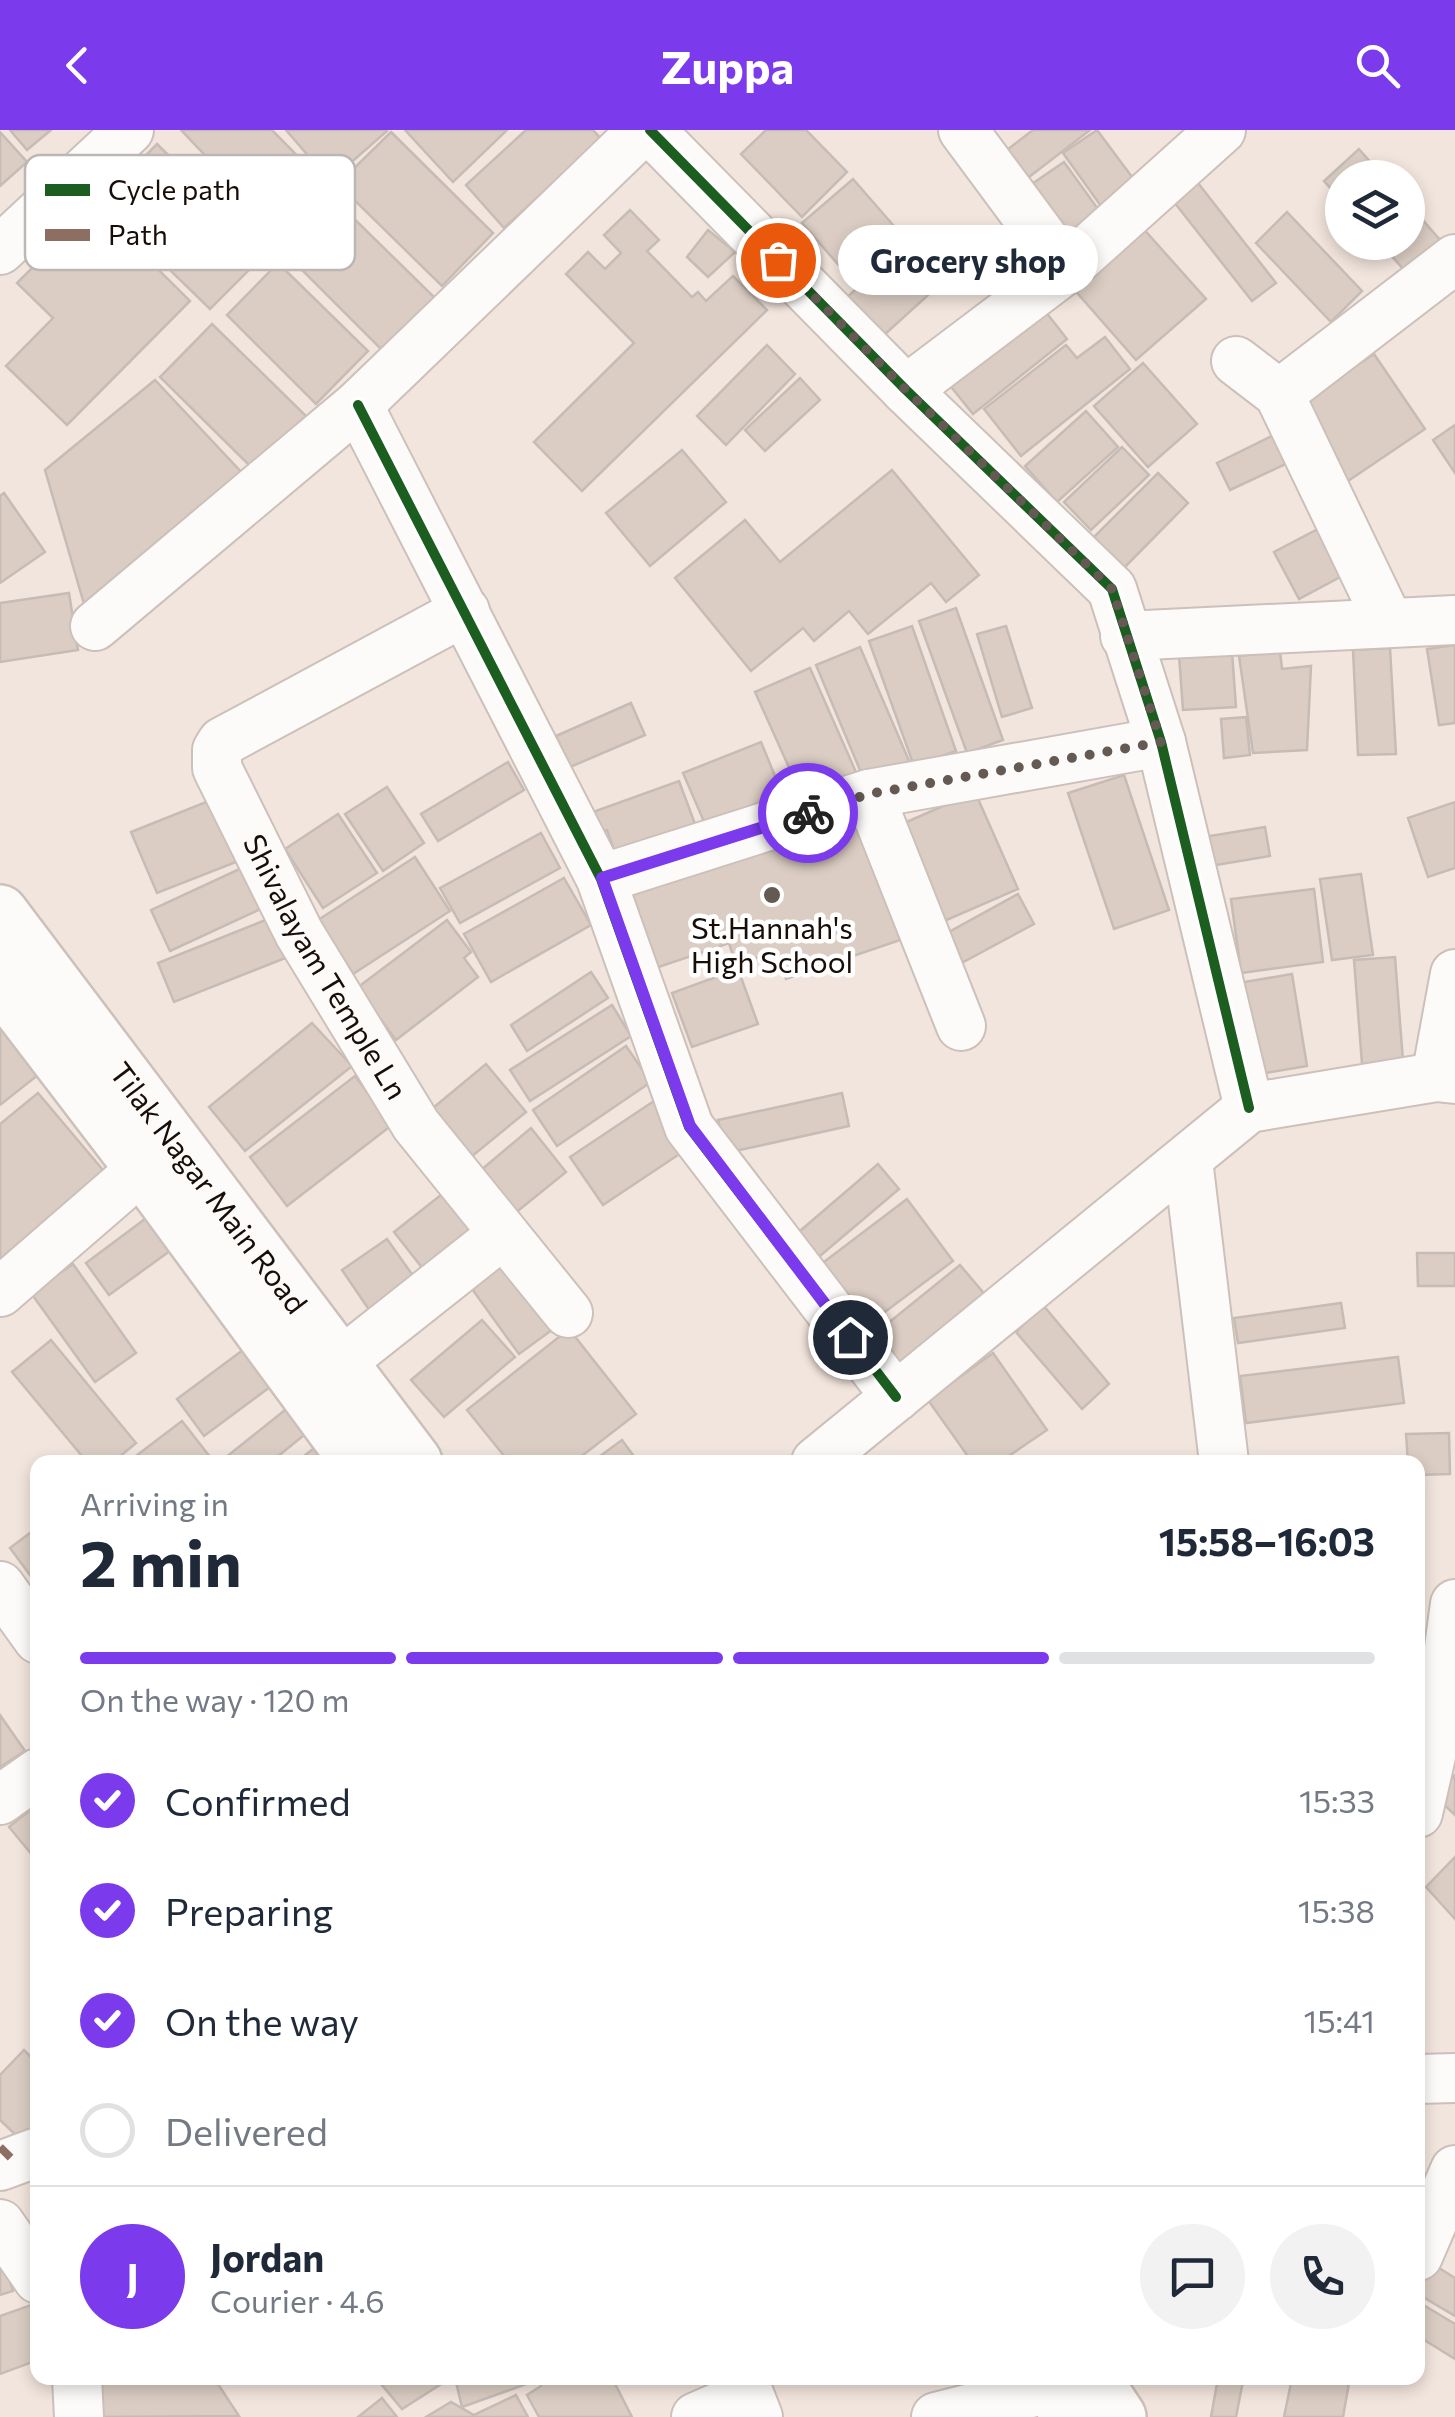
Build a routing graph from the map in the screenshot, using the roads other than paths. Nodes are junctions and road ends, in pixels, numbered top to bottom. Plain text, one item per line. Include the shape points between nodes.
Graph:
1 (129, 130) edge
2 (646, 130) edge
3 (963, 130) edge
4 (1221, 130) edge
5 (102, 155) edge
6 (25, 227) edge
7 (0, 250) edge
8 (1455, 259) edge
9 (1066, 268) junction
10 (1236, 361) dead end
11 (906, 390) junction
12 (1279, 394) junction
13 (358, 405) junction
14 (465, 611) junction
15 (1455, 620) edge
16 (1390, 624) junction
17 (95, 626) dead end
18 (1126, 636) junction
19 (1161, 742) junction
20 (869, 794) junction
21 (602, 878) junction
22 (0, 913) edge
23 (1455, 974) edge
24 (0, 982) edge
25 (961, 1026) dead end
26 (1445, 1078) edge
27 (1248, 1108) junction
28 (1188, 1160) junction
29 (144, 1168) junction
30 (503, 1234) junction
31 (0, 1292) edge
32 (568, 1314) dead end
33 (340, 1363) junction
34 (896, 1397) junction
35 (354, 1455) edge
36 (409, 1455) edge
37 (825, 1455) edge
38 (1223, 1455) edge
39 (0, 1586) edge
40 (1455, 1604) edge
41 (30, 1628) edge
42 (1447, 1714) edge
43 (30, 1779) edge
44 (1425, 1789) edge
45 (0, 1800) edge
46 (1455, 2078) edge
47 (1425, 2079) edge
48 (1455, 2170) edge
49 (0, 2224) edge
50 (1425, 2240) edge
51 (30, 2268) edge
52 (78, 2385) edge
53 (1066, 2390) edge
54 (80, 2417) edge
55 (696, 2417) edge
56 (758, 2417) edge
57 (936, 2417) edge
58 (1118, 2417) edge

1 - 5 street
2 - 11 street
2 - 13 street
3 - 9 street
4 - 9 street
6 - 7 street
8 - 12 street
9 - 11 street
10 - 12 street
11 - 18 street via 1112,589
12 - 16 street
13 - 14 street
13 - 17 street
14 - 21 street
14 - 30 street, Shivalayam Temple Ln via 222,742 216,759 299,933 356,1029 416,1125
15 - 16 street
16 - 18 street
18 - 19 street
19 - 20 street
19 - 27 street
20 - 21 street
20 - 25 street
21 - 34 street via 690,1126
22 - 33 main road, Tilak Nagar Main Road
23 - 26 street
24 - 29 main road, Tilak Nagar Main Road
26 - 27 street
27 - 28 street
28 - 34 street
28 - 38 street
29 - 31 street
29 - 35 main road, Tilak Nagar Main Road
30 - 32 street, Shivalayam Temple Ln
30 - 33 street
33 - 36 main road, Tilak Nagar Main Road
34 - 37 street
39 - 41 street
40 - 42 street
42 - 44 street
43 - 45 street
46 - 47 street
48 - 50 street
49 - 51 street
52 - 54 street
53 - 57 street
53 - 58 main road
55 - 56 street via 749,2394

